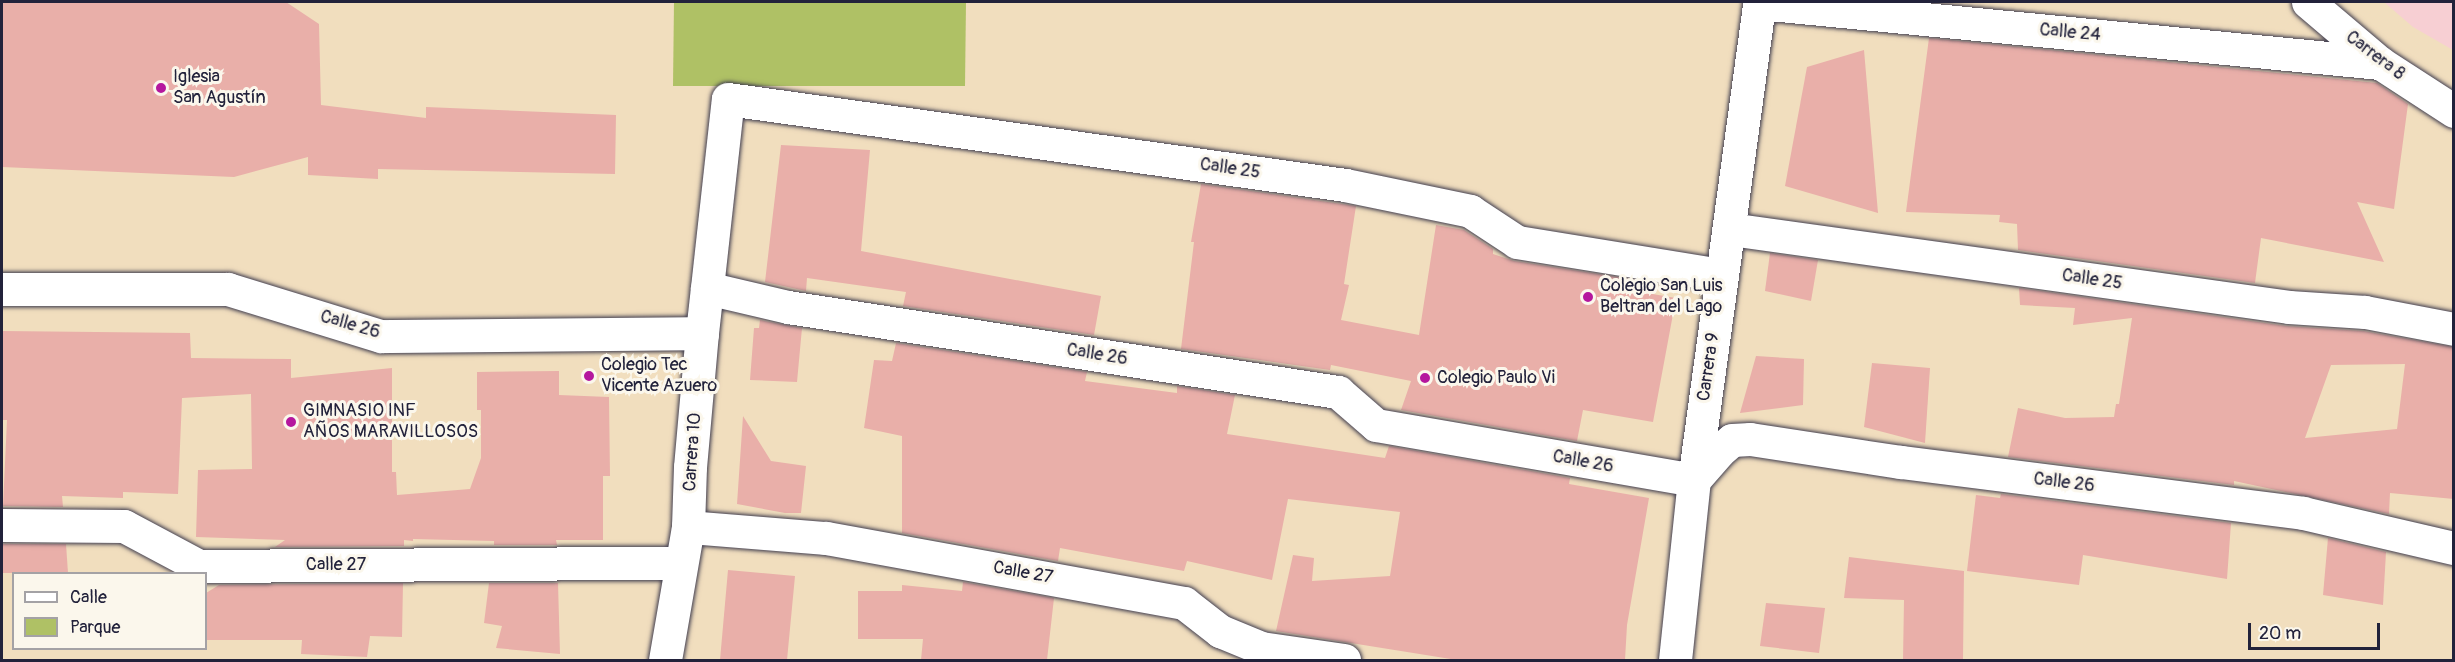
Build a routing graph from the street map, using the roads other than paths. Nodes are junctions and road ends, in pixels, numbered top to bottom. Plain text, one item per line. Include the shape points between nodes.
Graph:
1 (2308, 2) edge
2 (1759, 3) joint
3 (2380, 63) junction
4 (728, 99) joint
5 (2451, 111) edge
6 (1730, 229) junction
7 (1721, 275) junction
8 (707, 288) junction
9 (2, 289) edge
10 (2454, 329) edge
11 (702, 333) junction
12 (1694, 480) junction
13 (2, 525) edge
14 (688, 527) junction
15 (2454, 548) edge
16 (681, 563) junction
17 (665, 660) edge
18 (1344, 660) edge
19 (1675, 660) edge

1 - 3 street, Carrera 8
2 - 3 street, Calle 24
2 - 6 street, Carrera 9
3 - 5 street, Carrera 8
4 - 7 street, Calle 25 via 1345,185 1470,211 1517,242
4 - 8 street, Carrera 10
6 - 7 street, Carrera 9
6 - 10 street, Calle 25 via 2289,307 2365,312
7 - 12 street, Carrera 9
8 - 11 street, Carrera 10
8 - 12 street, Calle 26 via 788,307 1338,392 1376,425
9 - 11 street, Calle 26 via 228,289 381,336
11 - 14 street, Carrera 10
12 - 15 street, Calle 26 via 1732,440 1750,439 2303,513
12 - 19 street, Carrera 9
13 - 16 street, Calle 27 via 124,526 199,566
14 - 16 street, Carrera 10
14 - 18 street, Calle 27 via 826,538 1184,603 1220,631 1262,648
16 - 17 street, Carrera 10

